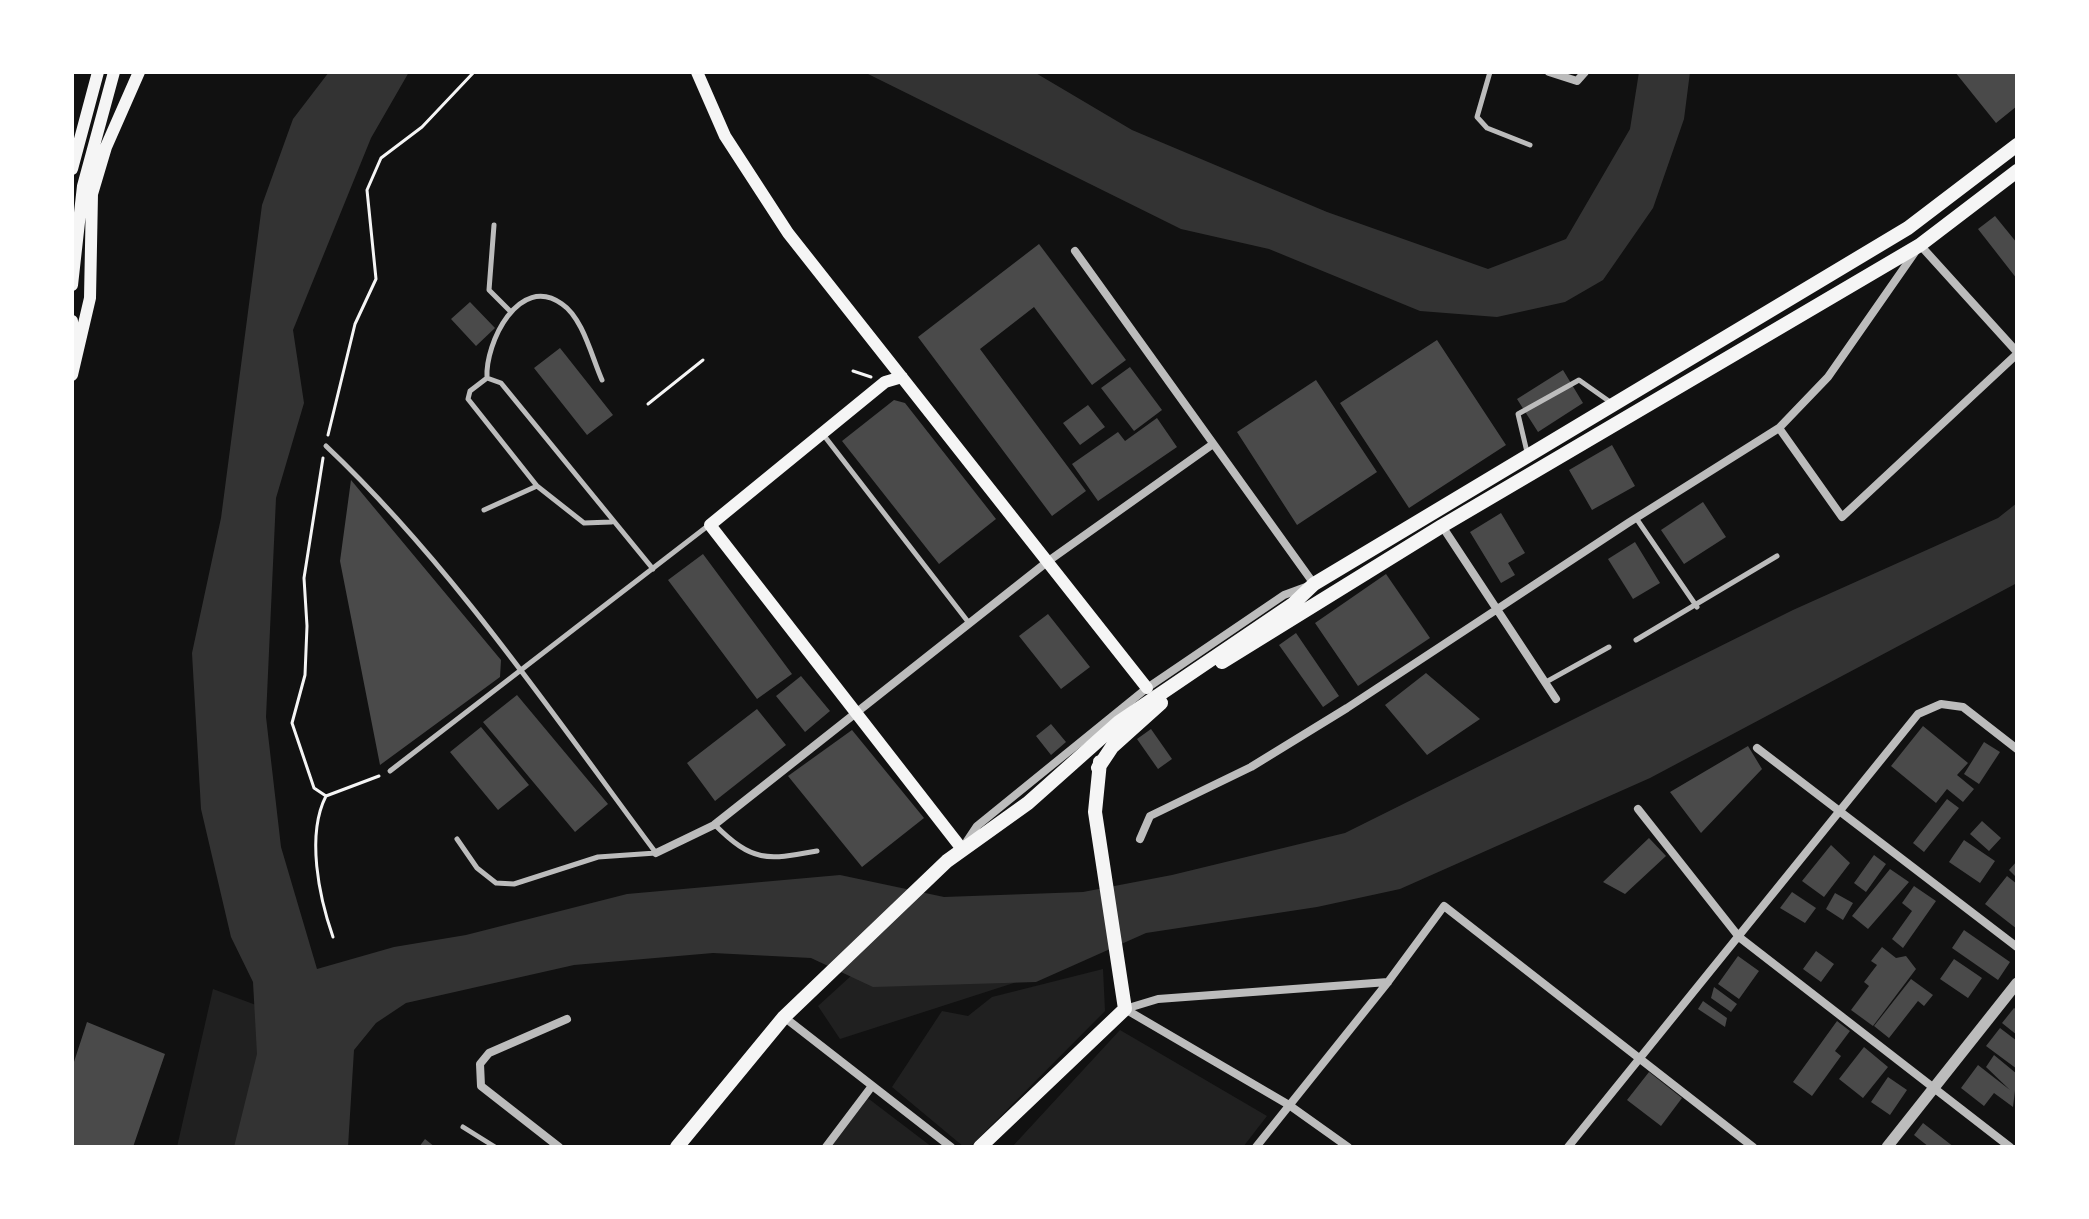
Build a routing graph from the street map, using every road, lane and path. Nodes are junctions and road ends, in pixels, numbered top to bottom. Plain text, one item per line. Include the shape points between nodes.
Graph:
1 (98, 72) edge
2 (114, 72) edge
3 (139, 72) edge
4 (474, 72) edge
5 (697, 72) edge
6 (1490, 72) edge
7 (1549, 72) edge
8 (1585, 72) edge
9 (1530, 145) dead end
10 (2017, 145) edge
11 (72, 169) edge
12 (2017, 171) edge
13 (494, 225) dead end
14 (1920, 245) junction
15 (1075, 251) dead end
16 (72, 285) edge
17 (511, 312) junction
18 (72, 321) edge
19 (2017, 353) edge
20 (703, 360) dead end
21 (892, 365) junction
22 (74, 369) edge
23 (902, 377) junction
24 (487, 378) junction
25 (602, 380) dead end
26 (885, 382) junction
27 (648, 404) dead end
28 (1613, 405) junction
29 (1779, 428) junction
30 (822, 433) junction
31 (1213, 444) junction
32 (326, 446) junction
33 (1528, 456) junction
34 (537, 486) junction
35 (484, 510) dead end
36 (1636, 518) junction
37 (611, 522) junction
38 (710, 525) junction
39 (1442, 526) junction
40 (1777, 556) dead end
41 (1047, 562) junction
42 (653, 569) junction
43 (1314, 584) junction
44 (1697, 607) junction
45 (1497, 609) junction
46 (969, 623) junction
47 (1636, 640) dead end
48 (1609, 647) dead end
49 (521, 672) junction
50 (1545, 683) junction
51 (1147, 688) junction
52 (1556, 699) dead end
53 (855, 712) junction
54 (1757, 748) dead end
55 (2017, 749) edge
56 (1098, 768) junction
57 (390, 771) joint
58 (326, 796) junction
59 (1638, 809) dead end
60 (1840, 811) junction
61 (714, 825) junction
62 (457, 839) dead end
63 (1140, 839) dead end
64 (962, 849) junction
65 (817, 851) dead end
66 (656, 853) junction
67 (333, 937) dead end
68 (1739, 937) junction
69 (2017, 947) edge
70 (1388, 982) junction
71 (2017, 983) edge
72 (1125, 1009) junction
73 (784, 1017) junction
74 (567, 1019) dead end
75 (1639, 1057) junction
76 (872, 1086) junction
77 (1934, 1087) junction
78 (1289, 1105) junction
79 (463, 1127) dead end
80 (555, 1146) edge
81 (495, 1147) edge
82 (677, 1147) edge
83 (826, 1147) edge
84 (951, 1147) edge
85 (980, 1147) edge
86 (1256, 1147) edge
87 (1348, 1147) edge
88 (1568, 1147) edge
89 (1753, 1147) edge
90 (1887, 1147) edge
91 (2010, 1147) edge

1 - 11 main road
2 - 16 main road via 83,186
3 - 22 main road via 92,194 90,298
4 - 32 path via 422,127 381,158 367,190 376,279 355,324
5 - 21 main road via 755,187
6 - 9 lane via 1477,117 1487,128
7 - 8 street via 1577,81
10 - 28 main road via 1908,228
12 - 14 main road
13 - 17 lane via 489,290
14 - 19 street
14 - 29 street via 1828,377
14 - 39 main road
15 - 31 street
17 - 24 lane via 486,358
17 - 25 lane via 531,296 545,295 563,304 574,316
18 - 22 main road
19 - 29 street via 1842,517
20 - 27 path
21 - 23 main road
21 - 26 main road
23 - 26 main road
23 - 41 main road
24 - 34 lane via 468,399
24 - 37 lane via 501,383
26 - 30 main road
28 - 33 main road
28 - 33 lane via 1579,380 1518,414
29 - 36 street
30 - 38 main road
30 - 46 lane
31 - 41 street
31 - 43 street
32 - 49 lane via 375,492
32 - 58 path via 304,578 305,675 292,723 314,788
33 - 43 main road
34 - 35 lane
34 - 37 lane via 584,523
36 - 44 lane
36 - 45 street
37 - 42 lane
38 - 42 lane
38 - 53 main road
39 - 45 street
39 - 56 main road via 1175,694 1112,747
40 - 44 lane
41 - 46 street
41 - 51 main road
42 - 49 lane
43 - 51 street via 1284,595
43 - 64 main road via 1293,604 1119,722 1038,795
44 - 47 lane
45 - 50 street
45 - 63 street via 1251,767 1150,816
46 - 53 street
48 - 50 lane
49 - 57 lane
49 - 66 lane
50 - 52 street
51 - 56 main road via 1143,706 1105,743
51 - 64 street via 977,826
53 - 61 street
53 - 64 main road
54 - 60 street
55 - 60 street via 1963,707 1941,704 1918,714
56 - 72 main road via 1095,812
57 - 58 path
58 - 67 path via 317,815 317,848 324,912
59 - 68 street
60 - 68 street
60 - 69 street
61 - 65 lane via 740,850 769,860
61 - 66 street
62 - 66 lane via 477,868 496,883 514,884 598,857
64 - 73 main road
68 - 75 street
68 - 77 street
70 - 72 street via 1158,999
70 - 75 street via 1444,906
70 - 78 street
71 - 77 street
72 - 78 street
72 - 85 main road
73 - 76 street
73 - 82 main road
74 - 80 street via 489,1053 480,1064 481,1086
75 - 88 street
75 - 89 street
76 - 83 street
76 - 84 street
77 - 90 street
77 - 91 street
78 - 86 street
78 - 87 street
79 - 81 lane

